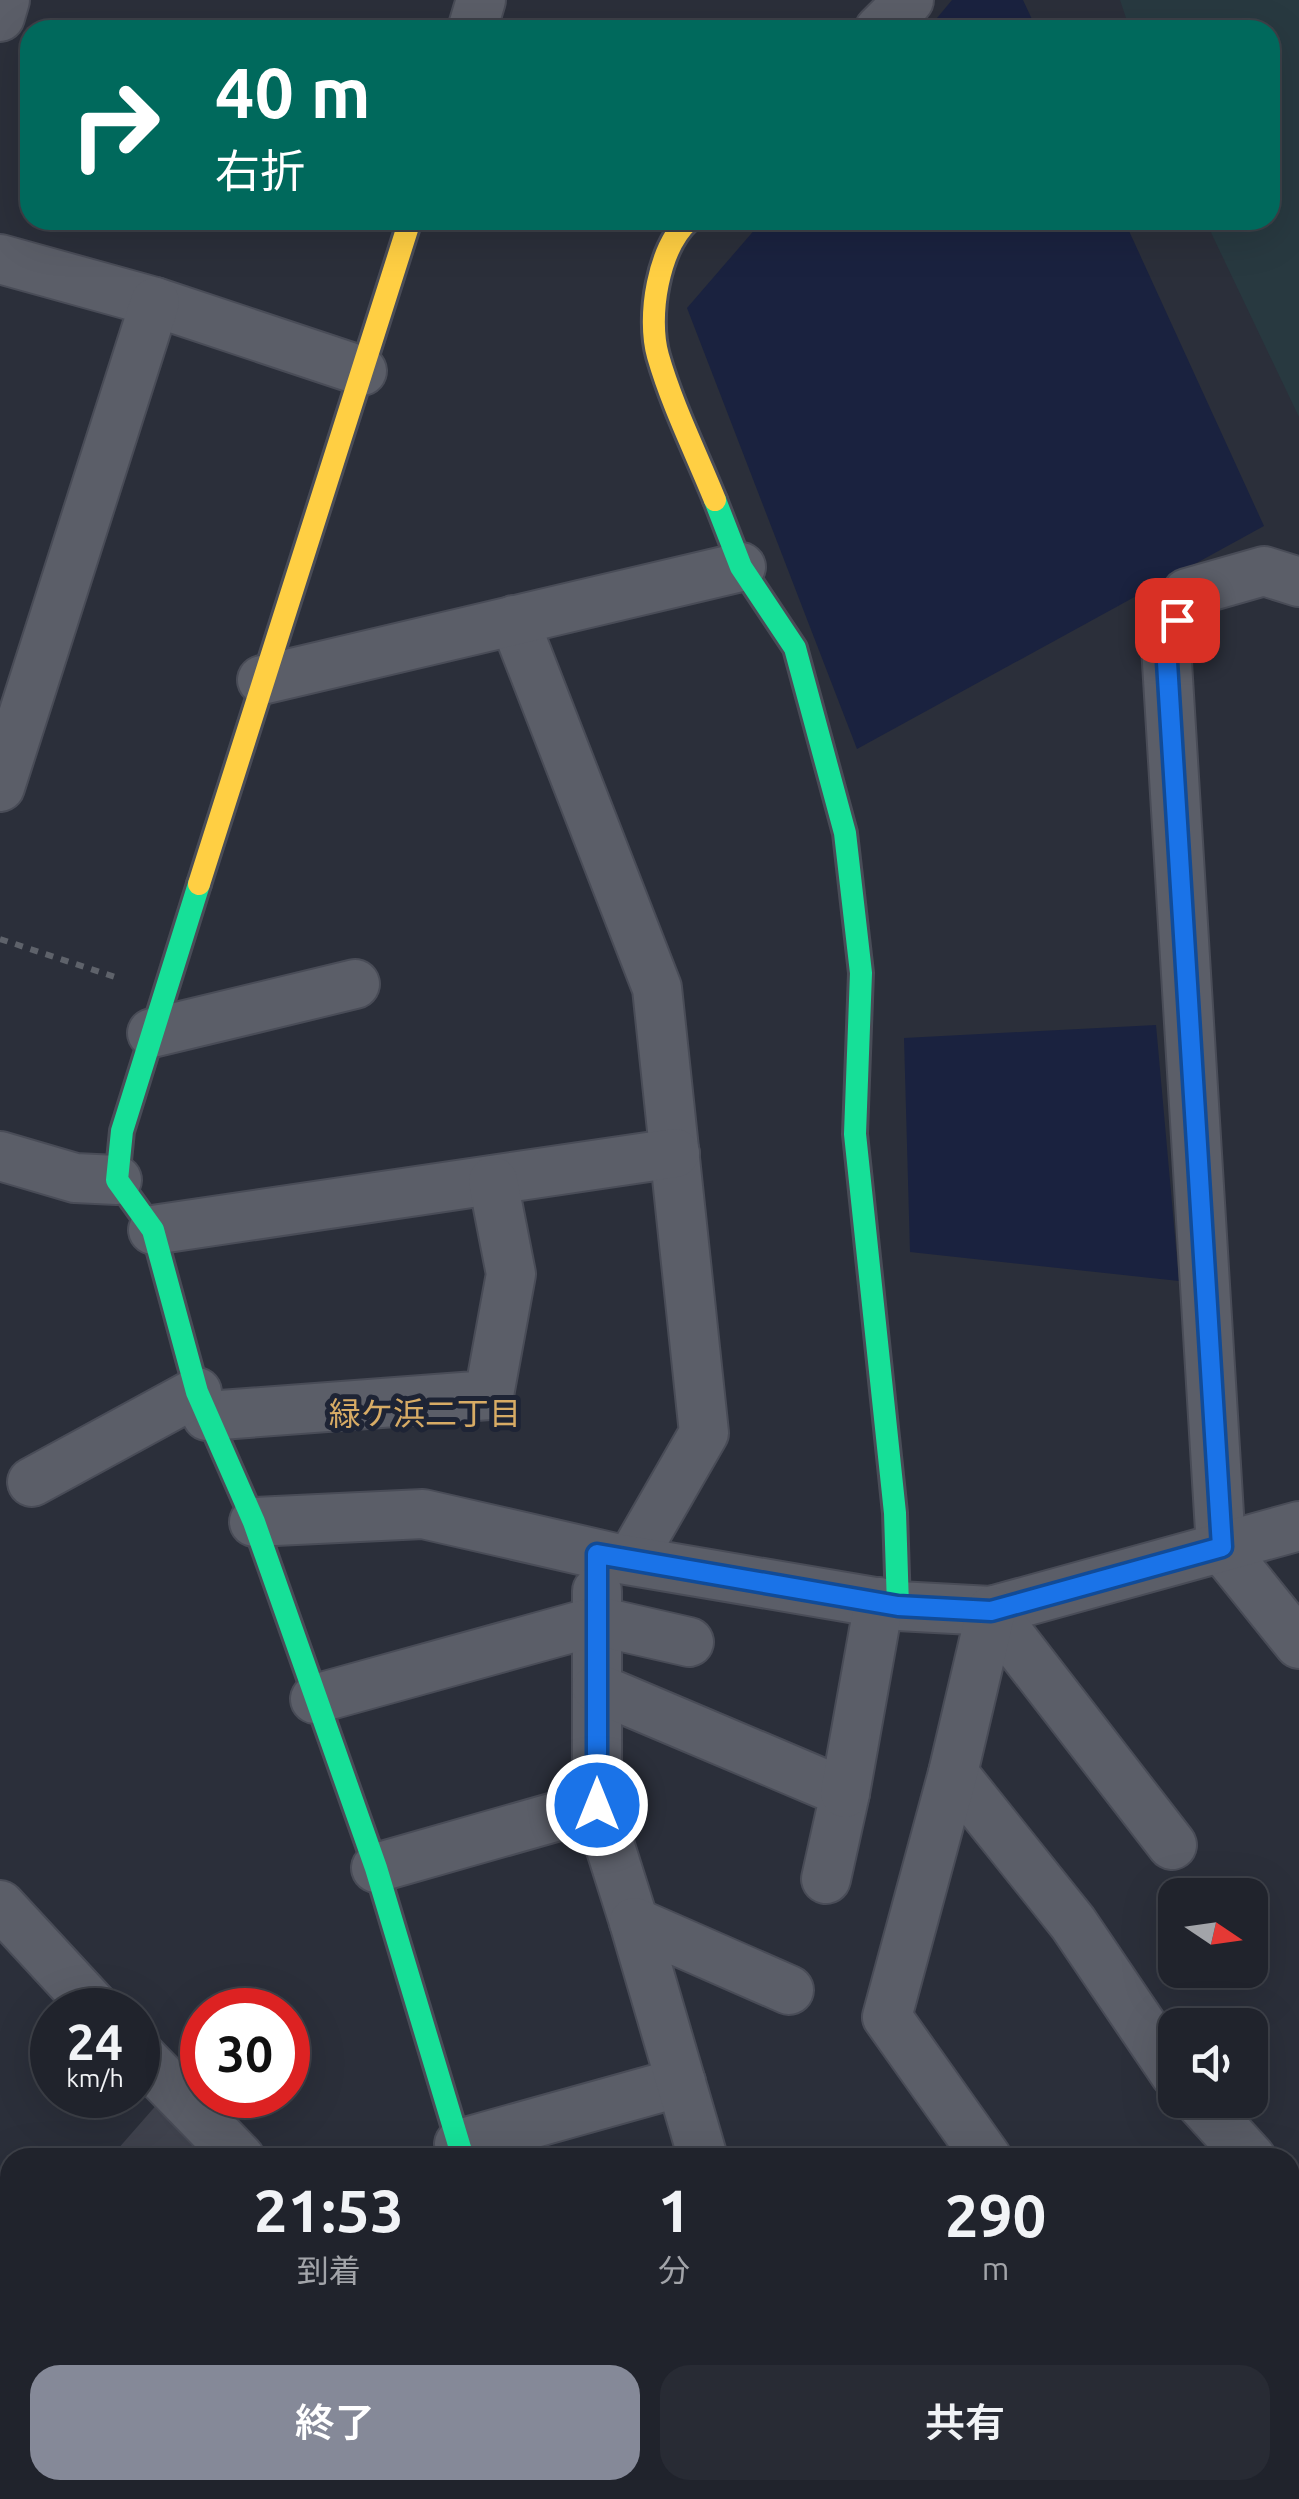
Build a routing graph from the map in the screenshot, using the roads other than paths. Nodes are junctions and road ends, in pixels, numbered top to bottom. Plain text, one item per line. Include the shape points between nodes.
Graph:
1 (5, 0) edge
2 (909, 0) edge
3 (0, 17) edge
4 (889, 20) edge
5 (407, 230) edge
6 (678, 230) edge
7 (0, 259) edge
8 (156, 302) junction
9 (362, 371) junction
10 (740, 567) junction
11 (1299, 582) edge
12 (514, 620) junction
13 (262, 680) junction
14 (0, 787) edge
15 (356, 984) dead end
16 (158, 1013) junction
17 (675, 1153) junction
18 (2, 1160) edge
19 (117, 1180) junction
20 (493, 1181) junction
21 (153, 1230) junction
22 (202, 1404) junction
23 (32, 1482) dead end
24 (254, 1522) junction
25 (1299, 1526) edge
26 (1222, 1547) junction
27 (614, 1557) junction
28 (888, 1604) junction
29 (991, 1611) junction
30 (597, 1621) junction
31 (689, 1642) dead end
32 (1299, 1644) edge
33 (597, 1688) junction
34 (315, 1700) junction
35 (953, 1773) junction
36 (845, 1793) junction
37 (597, 1805) junction
38 (1172, 1844) dead end
39 (376, 1868) junction
40 (826, 1879) dead end
41 (0, 1905) edge
42 (634, 1922) junction
43 (77, 1988) edge
44 (789, 1990) dead end
45 (1158, 2049) edge
46 (160, 2076) edge
47 (681, 2082) junction
48 (1214, 2118) edge
49 (230, 2148) edge
50 (460, 2148) edge
51 (471, 2148) edge
52 (700, 2148) edge
53 (980, 2148) edge
54 (1241, 2148) edge

1 - 3 street
2 - 4 street
5 - 9 street
6 - 10 street via 655,283 657,354
7 - 8 street
8 - 9 street
8 - 14 street
9 - 13 street
10 - 12 street
10 - 28 street via 795,648 845,833 861,973 855,1134 895,1513
11 - 26 street via 1264,571 1187,593 1166,646
12 - 13 street
12 - 17 street via 657,988
13 - 16 street
15 - 16 street
16 - 19 street via 122,1131
17 - 20 street
17 - 27 street via 704,1433
18 - 19 street via 75,1178
19 - 21 street
20 - 21 street
20 - 22 street via 511,1274 488,1394
21 - 22 street
22 - 23 street
22 - 24 street
24 - 27 street via 423,1514
24 - 34 street
25 - 26 street
26 - 29 street
26 - 32 street
27 - 28 street
27 - 30 street
28 - 29 street
28 - 36 street
29 - 35 street
29 - 38 street
30 - 31 street
30 - 33 street
30 - 34 street
33 - 36 street
33 - 37 street
34 - 39 street
35 - 45 street via 1073,1923
35 - 53 street via 886,2018
36 - 40 street
37 - 39 street
37 - 42 street
39 - 50 street
41 - 43 street
42 - 44 street
42 - 47 street
46 - 49 street
47 - 51 street
47 - 52 street
48 - 54 street

